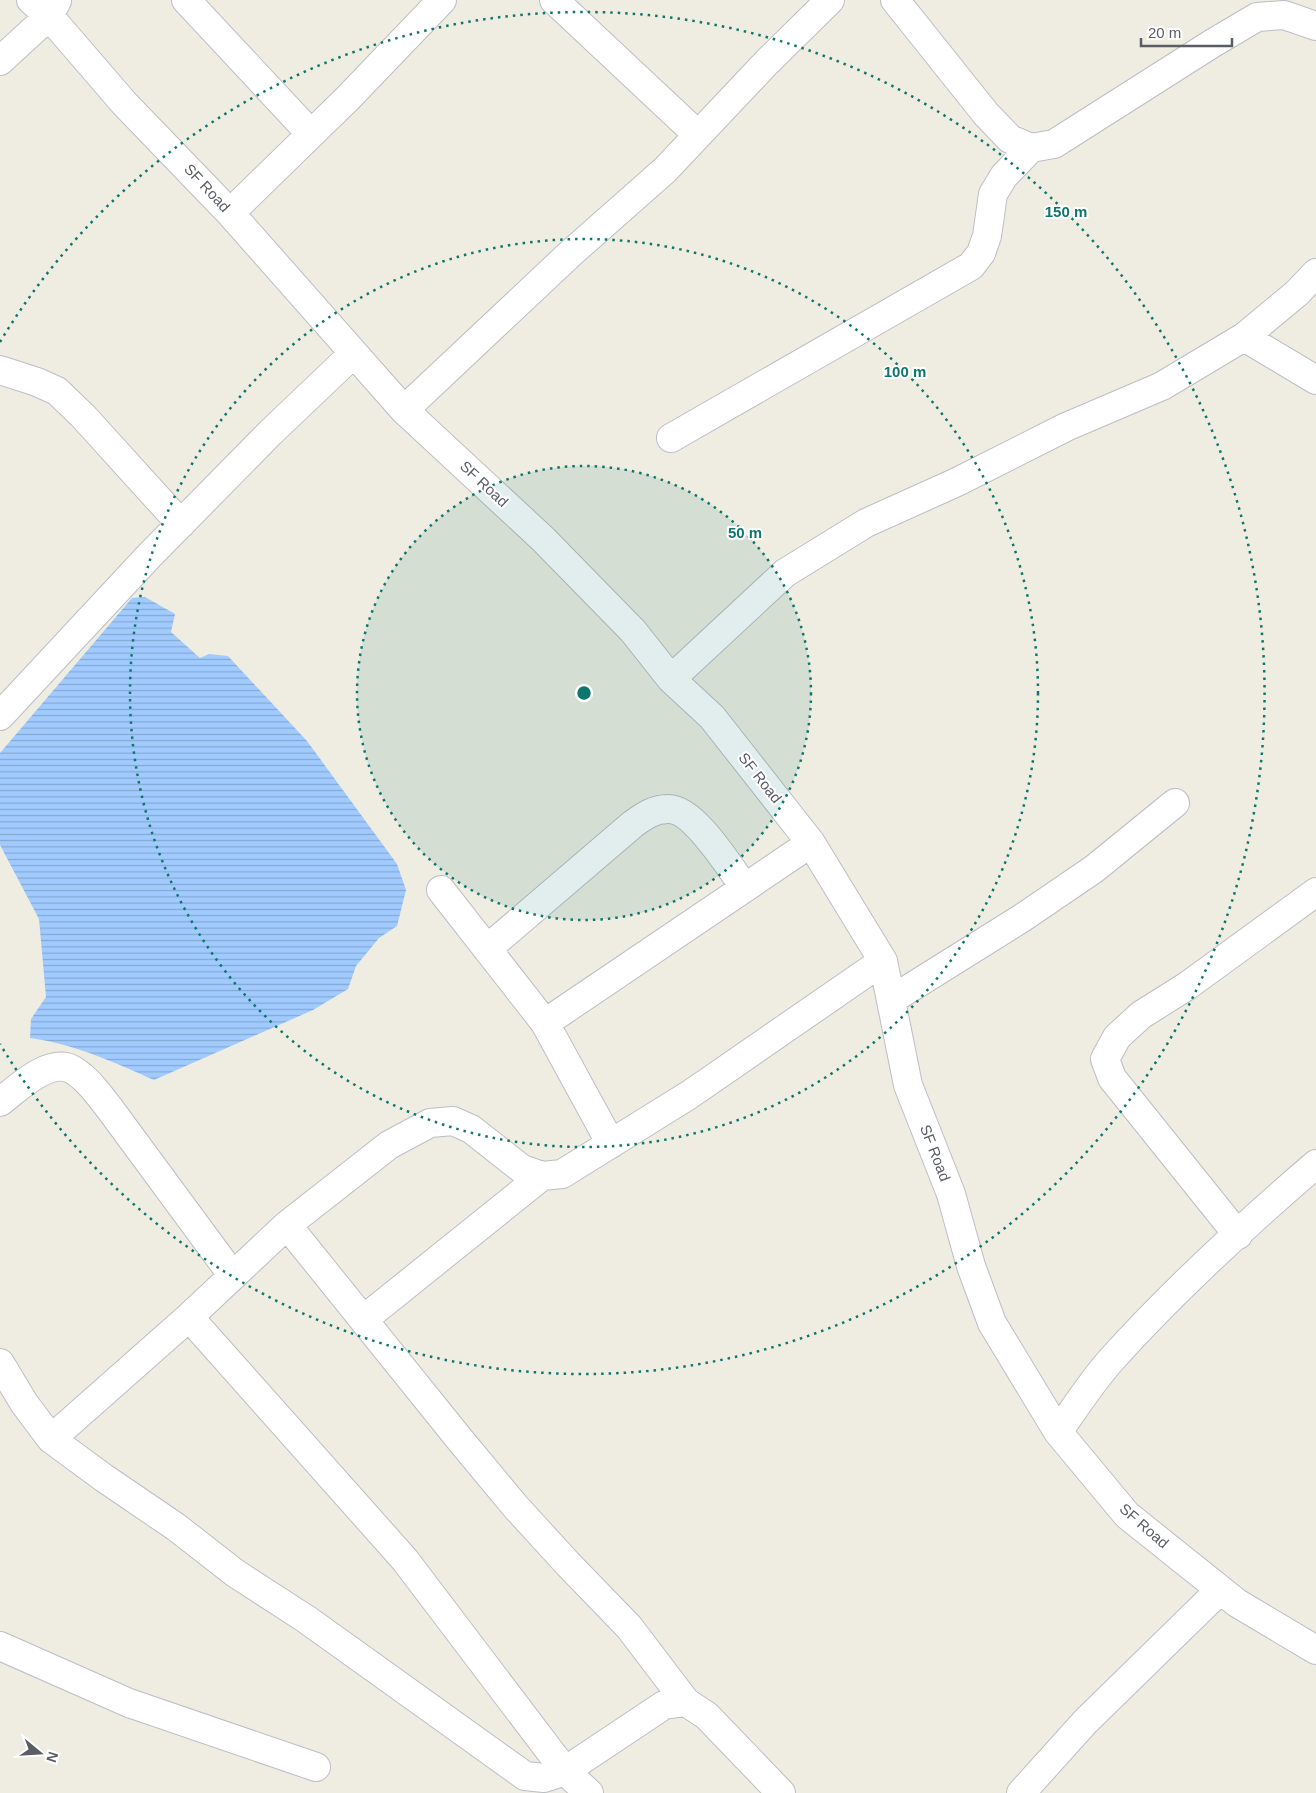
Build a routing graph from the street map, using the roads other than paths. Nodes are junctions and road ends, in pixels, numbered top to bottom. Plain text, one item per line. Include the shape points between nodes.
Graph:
1 (186, 0) edge
2 (442, 0) edge
3 (554, 0) edge
4 (830, 0) edge
5 (895, 0) edge
6 (46, 5) edge
7 (1316, 26) edge
8 (0, 62) edge
9 (311, 134) junction
10 (698, 135) junction
11 (1031, 148) junction
12 (230, 213) junction
13 (1316, 273) edge
14 (1244, 337) junction
15 (353, 354) junction
16 (0, 370) edge
17 (1316, 380) edge
18 (404, 410) junction
19 (670, 438) dead end
20 (181, 524) junction
21 (671, 678) junction
22 (5, 700) edge
23 (1175, 803) dead end
24 (811, 843) junction
25 (744, 888) junction
26 (441, 890) dead end
27 (1316, 892) edge
28 (487, 949) junction
29 (883, 961) junction
30 (891, 1000) junction
31 (545, 1023) junction
32 (0, 1102) edge
33 (610, 1144) junction
34 (1316, 1164) edge
35 (542, 1176) junction
36 (287, 1225) junction
37 (1238, 1235) junction
38 (233, 1276) junction
39 (190, 1317) junction
40 (364, 1319) junction
41 (0, 1363) edge
42 (1058, 1432) junction
43 (51, 1439) junction
44 (1220, 1590) junction
45 (0, 1646) edge
46 (1316, 1650) edge
47 (686, 1702) junction
48 (316, 1767) dead end
49 (565, 1771) junction
50 (590, 1793) edge
51 (781, 1793) edge
52 (1020, 1793) edge

1 - 9 street
2 - 9 street
3 - 10 street
4 - 10 street
5 - 11 street via 986,114 1010,139
6 - 8 street
6 - 12 street, SF Road via 124,103
7 - 11 street via 1284,15 1257,17 1212,42 1054,144
9 - 12 street
10 - 18 street via 665,170 571,253
11 - 19 street via 1004,176 993,194 982,253 971,266
12 - 15 street, SF Road
13 - 14 street
14 - 17 street
14 - 21 street via 1162,386 1066,427 866,523 785,573
15 - 18 street, SF Road
15 - 20 street
16 - 20 street via 57,391
18 - 21 street, SF Road via 543,539 633,631
20 - 22 street
21 - 24 street, SF Road via 712,717
23 - 30 street via 1078,880
24 - 25 street
24 - 29 street, SF Road
25 - 28 street via 706,833 689,818 670,808 653,811 632,824
25 - 31 street
26 - 28 street
27 - 37 street via 1187,986 1142,1014 1117,1037 1105,1059 1112,1078
28 - 31 street
29 - 30 street, SF Road
29 - 33 street via 689,1095
30 - 42 street, SF Road via 908,1085 950,1194 992,1323
31 - 33 street
32 - 38 street via 31,1077 54,1066 72,1068 110,1109
33 - 35 street via 562,1174
34 - 37 street
35 - 36 street via 522,1169 471,1129 453,1121 430,1123 389,1145
35 - 40 street
36 - 38 street
36 - 40 street
37 - 42 street via 1111,1360
38 - 39 street
39 - 43 street
39 - 49 street via 405,1560
40 - 47 street via 515,1506 629,1627
41 - 43 street
42 - 44 street, SF Road via 1127,1515
43 - 49 street via 525,1776 544,1778
44 - 46 street, SF Road
44 - 52 street via 1085,1722
45 - 48 street via 129,1703
47 - 49 street via 664,1705
47 - 51 street via 707,1716
49 - 50 street

